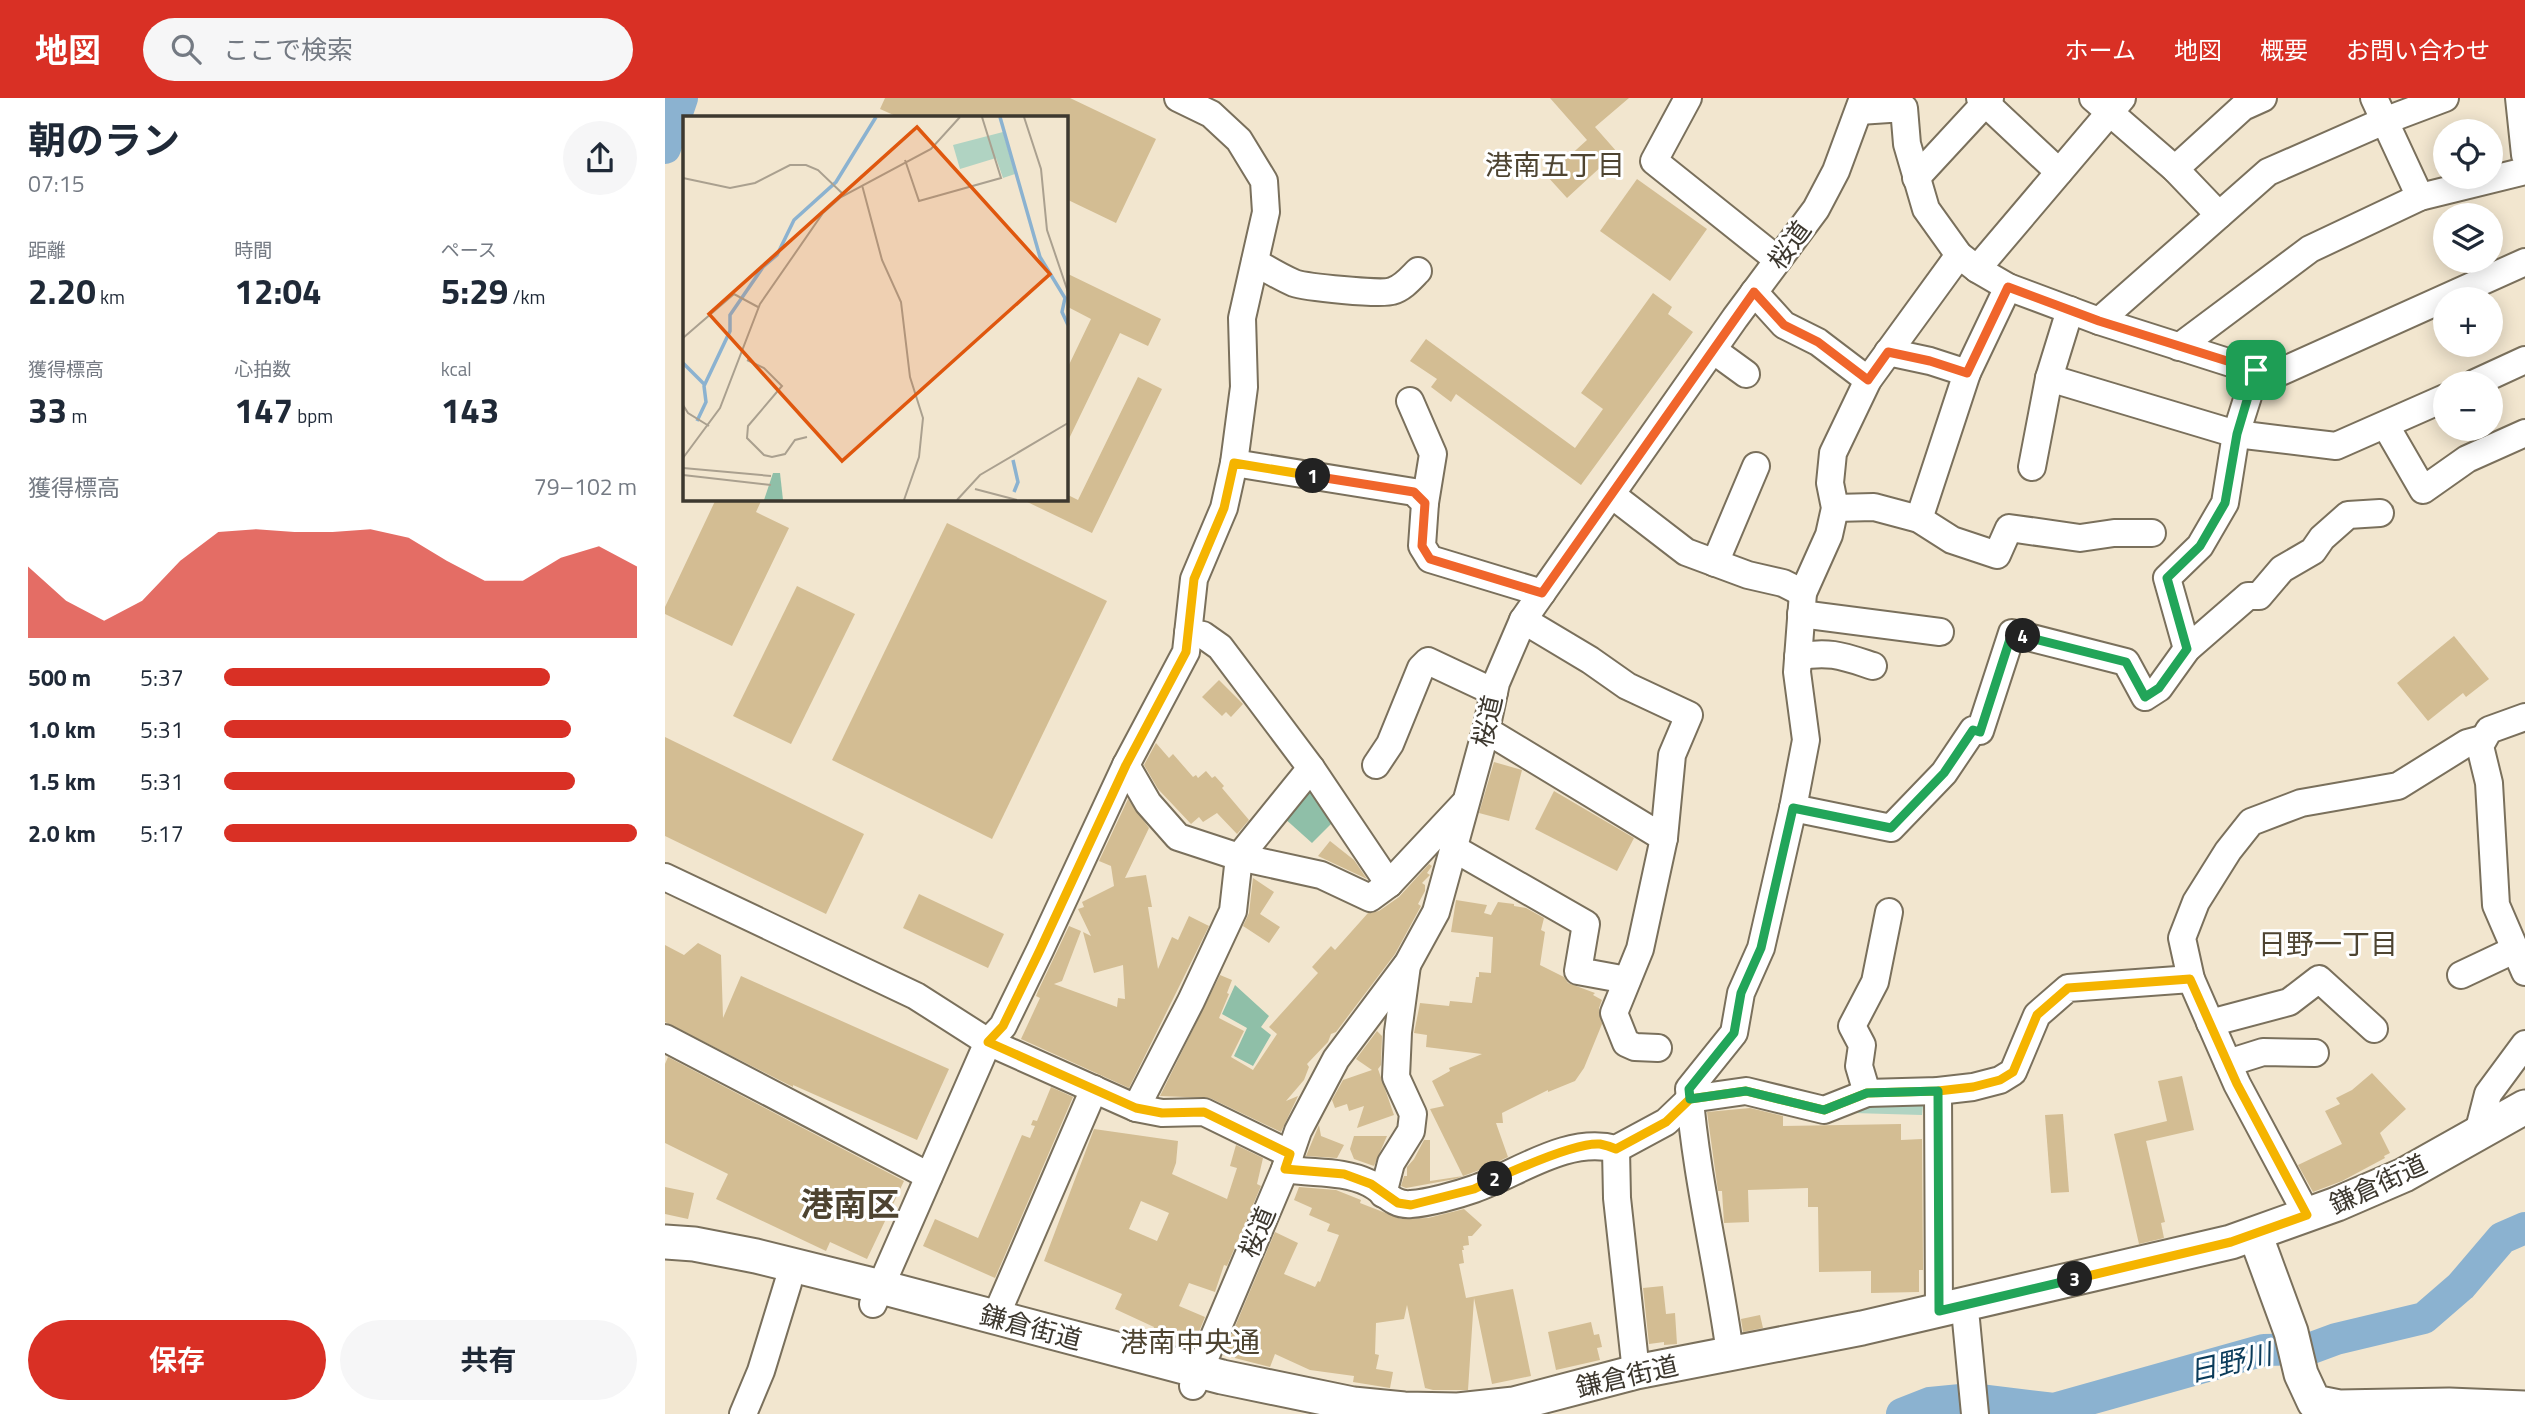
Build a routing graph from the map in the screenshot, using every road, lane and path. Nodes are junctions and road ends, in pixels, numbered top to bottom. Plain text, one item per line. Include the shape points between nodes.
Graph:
1 (1178, 98) edge
2 (1688, 98) edge
3 (2263, 98) edge
4 (2445, 98) edge
5 (2519, 98) edge
6 (1985, 100) edge
7 (2108, 103) edge
8 (1861, 105) edge
9 (1221, 110) edge
10 (2379, 110) edge
11 (2525, 155) edge
12 (2175, 169) junction
13 (2525, 171) edge
14 (2059, 172) junction
15 (1916, 178) junction
16 (2420, 197) junction
17 (2219, 215) junction
18 (1778, 260) junction
19 (1255, 262) junction
20 (1968, 262) junction
21 (2525, 262) edge
22 (1418, 271) dead end
23 (2008, 287) junction
24 (1754, 292) junction
25 (2070, 310) junction
26 (2099, 321) junction
27 (2179, 347) junction
28 (1713, 350) junction
29 (1888, 352) junction
30 (2525, 360) edge
31 (2256, 370) junction
32 (2501, 371) edge
33 (1967, 373) junction
34 (1746, 374) dead end
35 (2049, 378) junction
36 (1868, 380) junction
37 (1410, 401) dead end
38 (2433, 404) edge
39 (2386, 426) junction
40 (2525, 433) edge
41 (2237, 434) junction
42 (1234, 463) junction
43 (1756, 466) dead end
44 (2032, 467) dead end
45 (1612, 495) junction
46 (1425, 503) junction
47 (1835, 508) junction
48 (2380, 513) dead end
49 (1919, 519) junction
50 (2152, 533) dead end
51 (1715, 563) junction
52 (1542, 593) junction
53 (1802, 603) junction
54 (1523, 620) junction
55 (1940, 632) dead end
56 (1188, 633) junction
57 (2187, 649) junction
58 (1798, 657) junction
59 (1873, 666) dead end
60 (1494, 692) junction
61 (2525, 717) edge
62 (1486, 730) junction
63 (2482, 739) junction
64 (1126, 765) junction
65 (1376, 765) dead end
66 (1311, 768) junction
67 (1466, 801) junction
68 (1793, 808) junction
69 (1664, 838) junction
70 (1453, 848) junction
71 (1239, 857) junction
72 (665, 877) edge
73 (1389, 884) junction
74 (1889, 912) dead end
75 (2520, 961) edge
76 (1408, 963) junction
77 (2461, 975) dead end
78 (2190, 979) junction
79 (1627, 980) junction
80 (2023, 1012) dead end
81 (2210, 1023) junction
82 (2374, 1029) dead end
83 (665, 1038) edge
84 (988, 1042) junction
85 (2525, 1044) edge
86 (1658, 1048) dead end
87 (2315, 1053) dead end
88 (2228, 1063) junction
89 (2000, 1080) junction
90 (1094, 1089) junction
91 (1938, 1091) junction
92 (1867, 1093) junction
93 (1690, 1099) junction
94 (2525, 1107) edge
95 (1136, 1108) junction
96 (2525, 1126) edge
97 (2479, 1133) junction
98 (1616, 1149) junction
99 (1287, 1161) junction
100 (929, 1176) junction
101 (1383, 1194) junction
102 (2307, 1215) junction
103 (2258, 1241) junction
104 (665, 1242) edge
105 (665, 1261) edge
106 (788, 1283) junction
107 (877, 1295) junction
108 (1952, 1315) junction
109 (995, 1318) junction
110 (1730, 1353) junction
111 (1636, 1372) junction
112 (1195, 1378) junction
113 (2305, 1397) edge
114 (2525, 1408) edge
115 (1322, 1409) edge
116 (2485, 1410) edge
117 (743, 1414) edge
118 (1542, 1414) edge
119 (1975, 1414) edge

1 - 9 street via 1211,114
2 - 18 street via 1654,161
3 - 12 street via 2243,107
4 - 10 street
5 - 11 street
6 - 14 street
6 - 15 street
7 - 12 street
7 - 14 street
8 - 15 street via 1904,108
8 - 18 street, 桜道 via 1816,209
9 - 19 street via 1264,181 1266,212
10 - 16 street
10 - 17 street via 2268,172
12 - 17 street
13 - 16 street
14 - 20 street
15 - 20 street via 1926,209
16 - 27 street via 2310,249
17 - 26 street
18 - 24 street, 桜道
19 - 22 street via 1303,286 1378,293 1394,291
19 - 42 street via 1241,318 1244,387
20 - 23 street
20 - 29 street
21 - 31 street via 2276,374
23 - 25 street
23 - 33 street
24 - 28 street, 桜道
24 - 36 street via 1784,325 1818,342
25 - 26 street
25 - 35 street
26 - 27 street
27 - 31 street
28 - 34 street
28 - 45 street, 桜道
29 - 33 street
29 - 36 street
30 - 32 street
31 - 41 street
33 - 49 street
35 - 41 street
35 - 44 street
36 - 47 street via 1833,453 1830,483
37 - 46 street via 1433,454
38 - 39 street
39 - 40 street via 2423,490 2467,459
39 - 41 street via 2336,446
41 - 57 street via 2225,503 2200,546 2167,578
42 - 46 street via 1414,492
42 - 56 street via 1224,508 1194,579
43 - 51 street
45 - 51 street via 1686,552
45 - 52 street, 桜道
46 - 52 street via 1422,546 1430,559
47 - 49 street via 1874,508
47 - 53 street
48 - 57 street via 2348,515 2313,551 2282,569 2259,596 2248,596
49 - 50 street via 1952,540 1997,555 2009,528 2080,538
51 - 53 street via 1783,583
52 - 54 street, 桜道
53 - 55 street
53 - 58 street
54 - 60 street, 桜道
54 - 69 street via 1627,686 1689,715 1672,755
56 - 64 street via 1186,652
56 - 66 street via 1203,635 1220,647
57 - 68 street via 2159,688 2145,697 2126,662 2012,633 1980,732 1973,730 1944,773 1891,828
58 - 59 street via 1831,653
58 - 68 street via 1805,740
60 - 62 street, 桜道
60 - 65 street via 1428,661
61 - 63 street via 2489,730
62 - 67 street, 桜道
62 - 69 street
63 - 75 street via 2489,783 2495,905
63 - 78 street via 2467,743 2398,786 2301,803 2251,822 2191,914 2182,939
64 - 71 street via 1148,803 1178,836
64 - 84 street via 1003,1026
66 - 71 street
66 - 73 street
67 - 70 street, 桜道
67 - 73 street
68 - 93 street via 1761,948 1741,993 1734,1033 1689,1089
69 - 79 street via 1640,948
70 - 76 street, 桜道 via 1436,912
70 - 79 street via 1586,924 1577,971
71 - 73 street via 1321,875 1370,898
71 - 95 street via 1233,911
72 - 84 street via 916,996
74 - 92 street via 1874,982 1852,1026 1862,1045 1859,1066
75 - 77 street
76 - 99 street, 桜道 via 1336,1059
76 - 101 street via 1396,1077 1413,1114 1411,1131 1391,1163
78 - 81 street
78 - 89 street via 2068,988 2037,1015 2013,1072
79 - 86 street via 1614,1013 1626,1043
80 - 89 street
81 - 82 street via 2289,1002 2319,979
81 - 88 street
83 - 100 street
84 - 90 street
84 - 100 street
85 - 97 street via 2488,1094
87 - 88 street via 2263,1052
88 - 102 street
89 - 91 street
90 - 95 street
90 - 109 street
91 - 92 street
91 - 108 street
92 - 93 street via 1824,1110 1746,1091
93 - 98 street via 1666,1122
93 - 110 street via 1700,1186
94 - 97 main road, 鎌倉街道
95 - 99 street via 1204,1112
96 - 103 main road, 鎌倉街道 via 2474,1157 2343,1218
97 - 102 main road, 鎌倉街道 via 2404,1175
98 - 101 street via 1586,1145 1474,1189 1452,1183 1411,1205
98 - 111 street
99 - 101 street via 1344,1174
99 - 112 street, 桜道
100 - 107 street
102 - 103 main road, 鎌倉街道
103 - 108 main road, 鎌倉街道 via 2235,1258 2108,1291
103 - 113 main road via 2291,1332
104 - 107 main road, 鎌倉街道 via 756,1256
105 - 106 main road, 鎌倉街道
106 - 107 main road, 鎌倉街道
106 - 117 street
107 - 109 main road, 鎌倉街道
107 - 112 main road, 鎌倉街道
108 - 110 main road, 鎌倉街道
108 - 118 main road, 鎌倉街道 via 1866,1344
108 - 119 street via 1973,1381
109 - 112 main road, 鎌倉街道
110 - 111 main road, 鎌倉街道
111 - 115 main road, 鎌倉街道 via 1514,1404 1458,1410 1353,1404
112 - 115 main road, 鎌倉街道
113 - 116 main road via 2339,1407
114 - 116 main road

